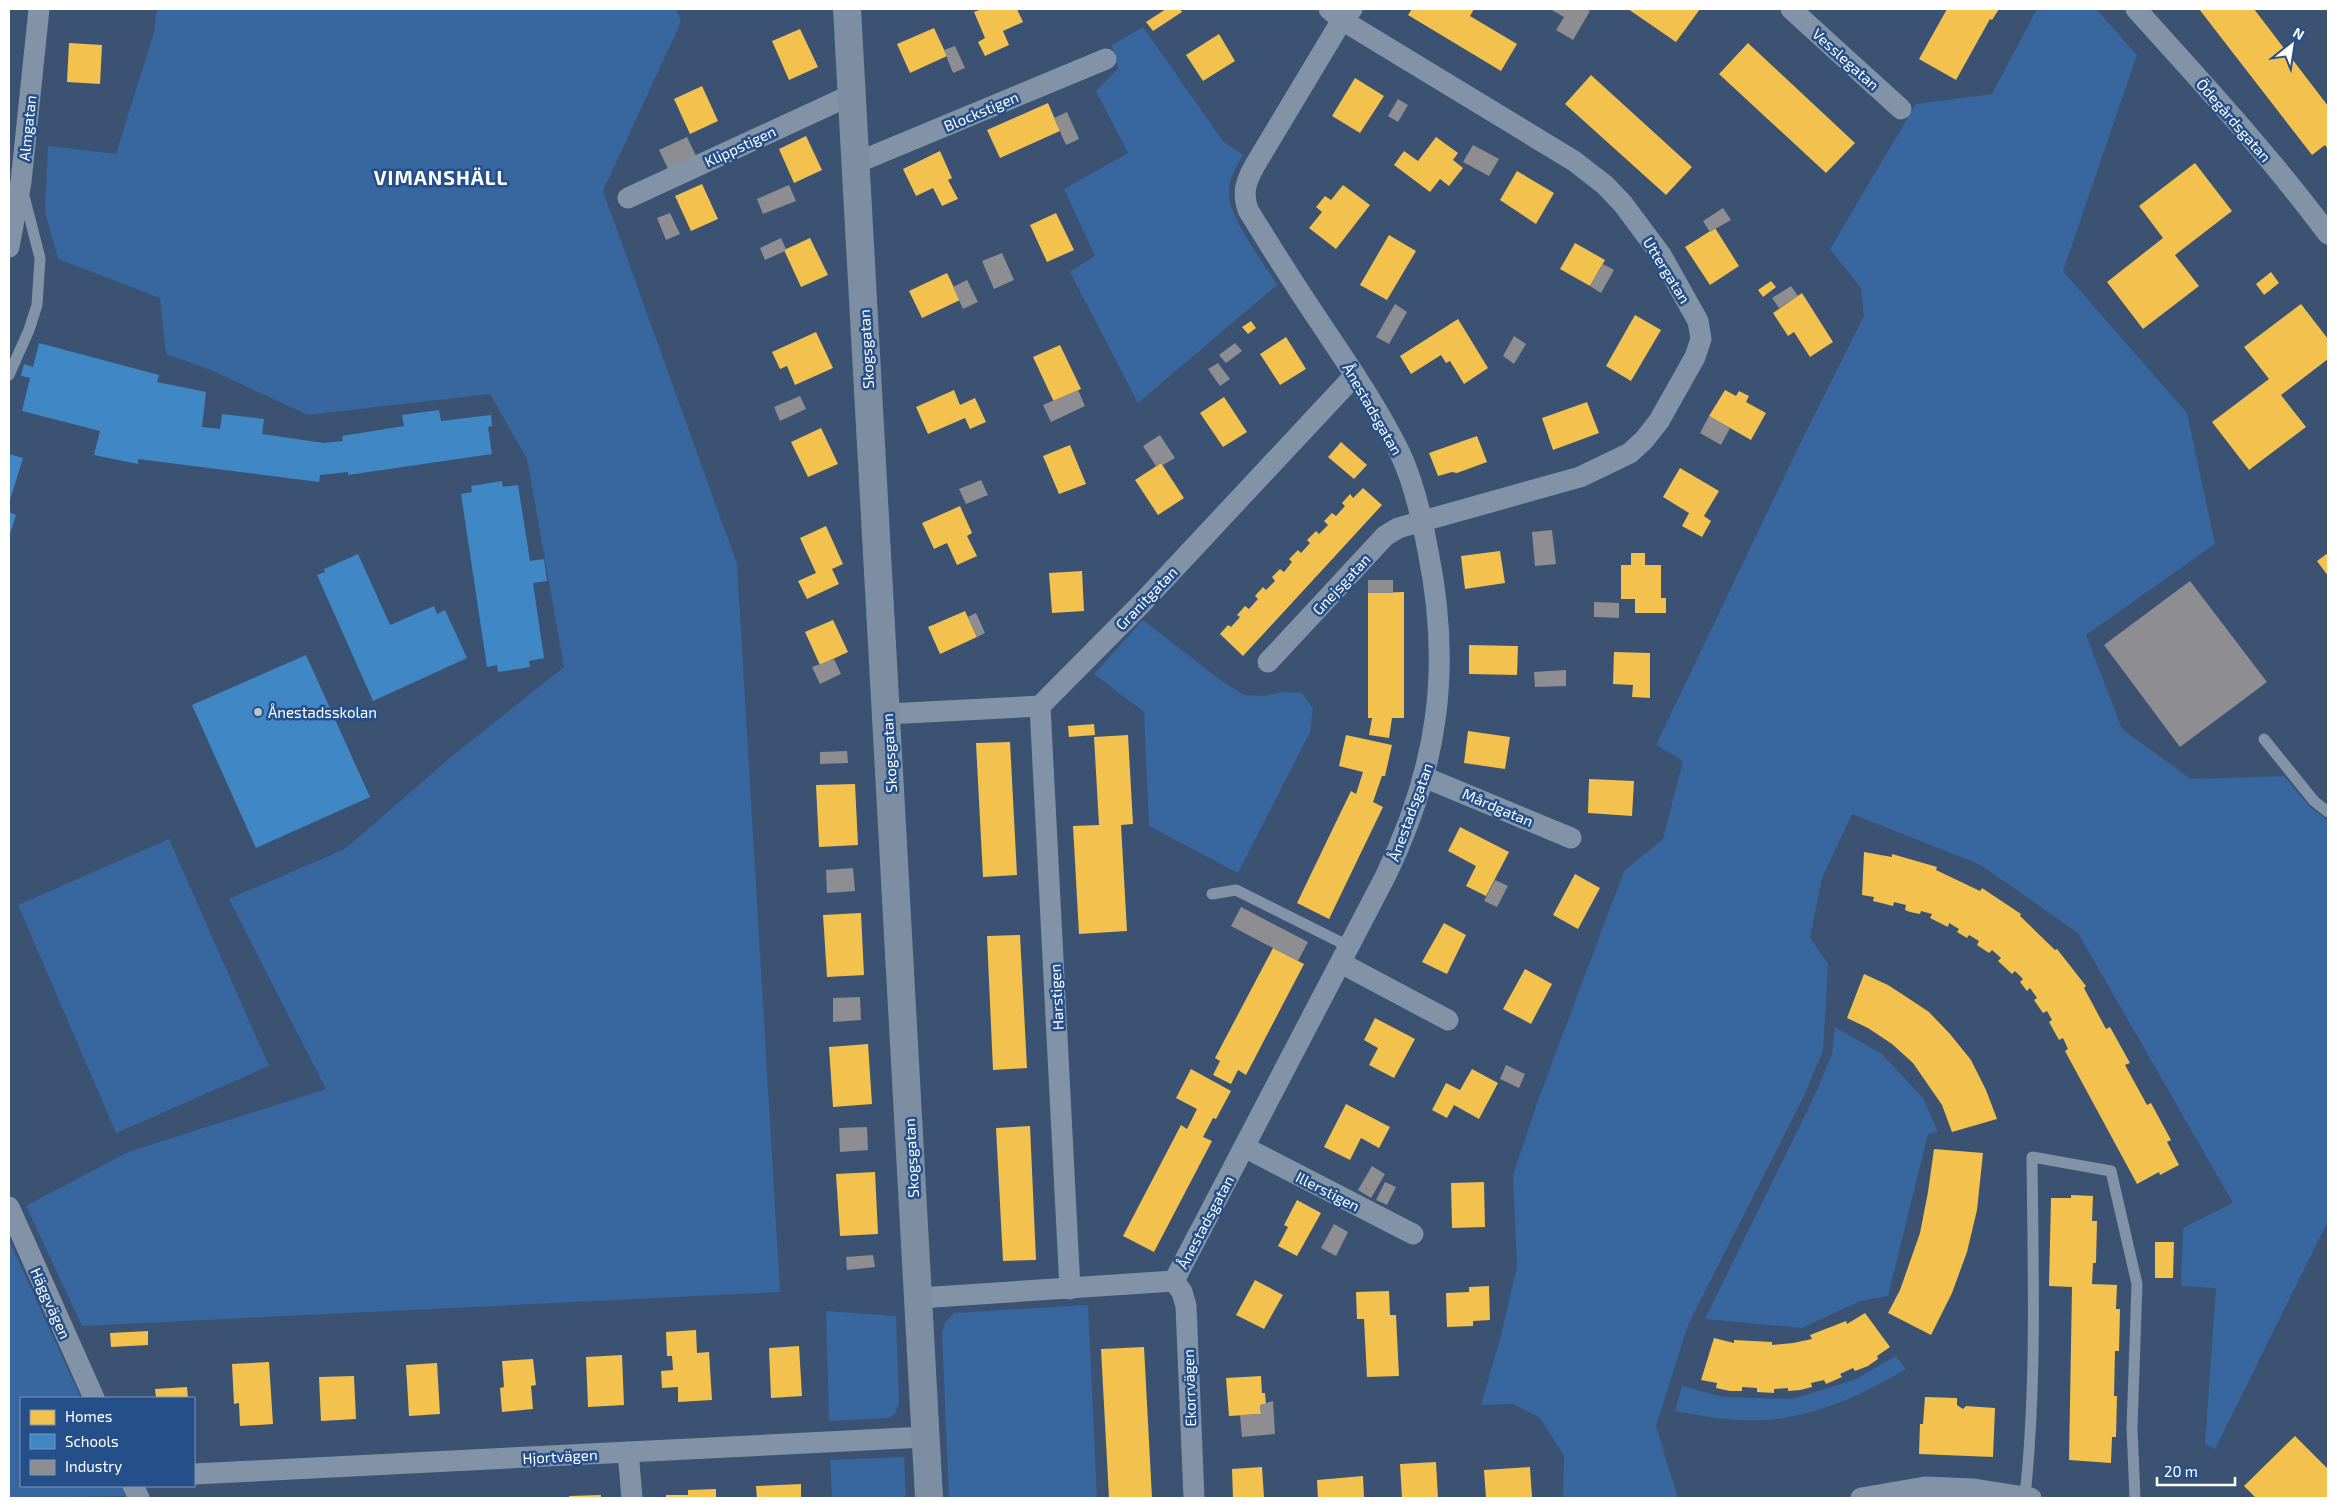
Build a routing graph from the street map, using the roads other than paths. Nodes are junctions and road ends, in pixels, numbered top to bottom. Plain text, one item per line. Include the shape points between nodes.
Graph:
1 (39, 9) edge
2 (847, 9) edge
3 (1791, 9) edge
4 (2136, 9) edge
5 (1341, 13) edge
6 (1106, 59) dead end
7 (851, 95) junction
8 (1901, 109) dead end
9 (856, 163) junction
10 (21, 182) junction
11 (628, 198) dead end
12 (2328, 234) edge
13 (9, 247) edge
14 (9, 375) edge
15 (1355, 375) junction
16 (1422, 520) junction
17 (1268, 662) dead end
18 (1040, 706) junction
19 (887, 714) junction
20 (2264, 739) dead end
21 (1424, 777) junction
22 (2328, 812) edge
23 (1571, 838) dead end
24 (1212, 894) dead end
25 (1345, 955) junction
26 (1448, 1020) dead end
27 (1244, 1147) junction
28 (9, 1207) edge
29 (1412, 1234) dead end
30 (1174, 1281) junction
31 (1070, 1289) junction
32 (919, 1298) junction
33 (94, 1397) edge
34 (926, 1437) junction
35 (628, 1452) junction
36 (195, 1474) edge
37 (2028, 1497) edge
38 (632, 1498) edge
39 (929, 1498) edge
40 (1194, 1498) edge
41 (1861, 1498) edge
42 (2136, 1498) edge

1 - 10 street, Almgatan
2 - 7 street, Skogsgatan
3 - 8 street, Vesslegatan
4 - 12 street, Ödegårdsgatan via 2225,107
5 - 15 street, Ånestadsgatan via 1247,179 1244,192 1248,210
5 - 16 street, Uttergatan via 1591,173 1623,204 1660,255 1700,329 1700,345 1659,421 1630,453 1580,477
6 - 9 street, Blockstigen
7 - 9 street, Skogsgatan
7 - 11 street, Klippstigen
9 - 19 street, Skogsgatan
10 - 13 street, Almgatan
10 - 14 lane via 40,258 37,305
15 - 16 street, Ånestadsgatan via 1401,456
15 - 18 street, Granitgatan via 1143,602
16 - 17 street, Gnejsgatan via 1385,536
16 - 21 street, Ånestadsgatan via 1440,620 1441,659 1434,732
18 - 19 street
18 - 31 street, Harstigen
19 - 32 street, Skogsgatan
20 - 22 lane via 2314,801
21 - 23 street, Mårdgatan
21 - 25 street, Ånestadsgatan via 1399,849
24 - 25 lane via 1236,890
25 - 26 street
25 - 27 street, Ånestadsgatan
27 - 29 street, Illerstigen
27 - 30 street, Ånestadsgatan
28 - 33 street, Häggvägen
30 - 31 street, Ånestadsgatan
30 - 40 street, Ekorrvägen via 1186,1306
31 - 32 street, Ånestadsgatan
32 - 34 street, Skogsgatan
34 - 35 street, Hjortvägen
34 - 39 street, Skogsgatan
35 - 36 street, Hjortvägen
35 - 38 street
37 - 41 street via 1974,1489 1925,1487
37 - 42 lane via 2033,1368 2032,1157 2111,1171 2137,1284 2132,1428

